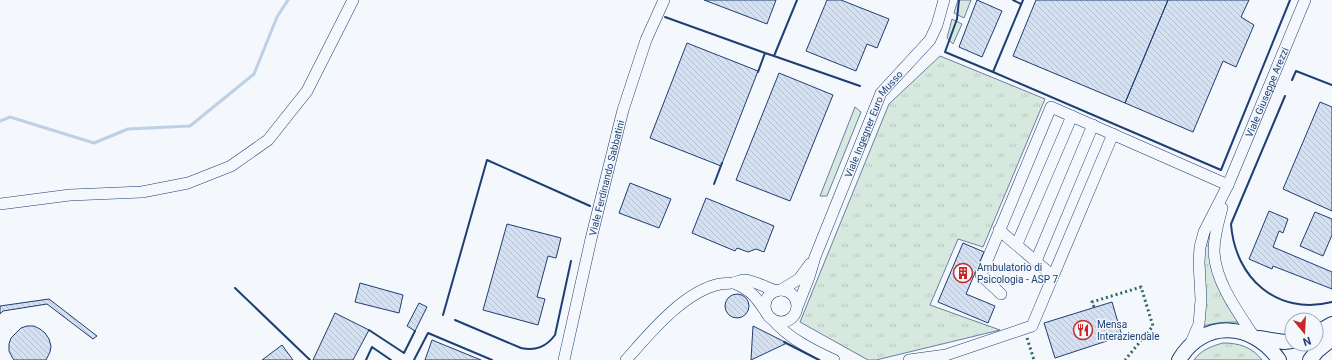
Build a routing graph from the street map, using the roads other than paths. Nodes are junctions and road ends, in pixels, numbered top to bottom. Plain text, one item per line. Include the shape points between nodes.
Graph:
1 (353, 0) edge
2 (664, 0) edge
3 (944, 0) edge
4 (1305, 0) edge
5 (1072, 116) junction
6 (1093, 125) junction
7 (1113, 134) junction
8 (1228, 185) junction
9 (0, 204) edge
10 (999, 230) junction
11 (1016, 244) junction
12 (815, 257) junction
13 (1036, 261) junction
14 (1053, 276) junction
15 (734, 283) junction
16 (778, 290) junction
17 (1001, 294) dead end
18 (798, 305) junction
19 (769, 315) junction
20 (793, 317) junction
21 (1254, 336) junction
22 (1332, 339) edge
23 (1284, 342) edge
24 (803, 343) junction
25 (1182, 355) edge
26 (564, 360) edge
27 (626, 360) edge
28 (834, 360) edge
29 (909, 360) edge
30 (1279, 360) edge
31 (1310, 360) edge

1 - 9 street via 307,91 268,140 231,166 188,184 142,192 70,195
2 - 26 street, Viale Ferdinando Sabbatini via 646,40 623,110
3 - 12 street, Viale Ingegner Euro Musso via 930,40 881,93
4 - 8 street, Viale Giuseppe Arezzi
5 - 6 street
5 - 10 street via 1051,107
5 - 11 street
6 - 7 street
6 - 13 street
7 - 8 street
7 - 14 street
8 - 21 street via 1217,227 1214,253 1223,285
8 - 25 street via 1204,232 1199,262 1199,324
10 - 11 street
10 - 17 street via 981,275
11 - 13 street
12 - 16 street via 799,279
12 - 18 street
13 - 14 street
14 - 29 street via 1032,326 946,354
15 - 16 street via 751,281
15 - 19 street via 750,291
15 - 27 street via 720,284 695,294 658,324
16 - 18 street via 790,292
16 - 19 street via 771,293 766,302
18 - 20 street
19 - 20 street via 776,321 786,322
19 - 24 street via 779,327
20 - 24 street via 796,333
21 - 23 main road
21 - 25 main road via 1231,330 1208,334 1198,339
21 - 30 main road via 1273,351
22 - 31 main road
24 - 28 street

